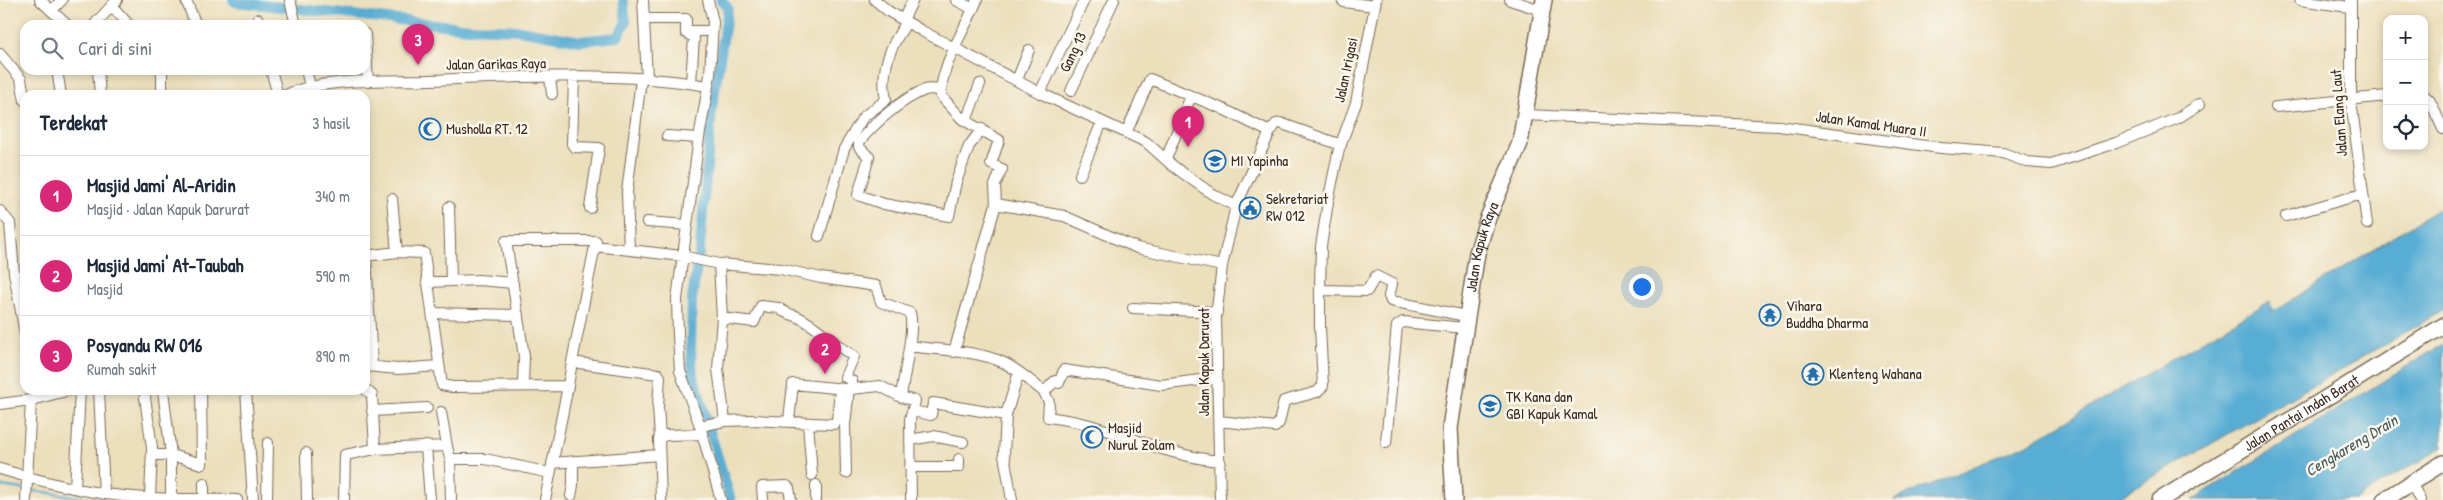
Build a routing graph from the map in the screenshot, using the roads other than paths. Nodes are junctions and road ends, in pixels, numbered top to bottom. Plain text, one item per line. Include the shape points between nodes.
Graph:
1 (40, 0) edge
2 (62, 0) edge
3 (186, 0) edge
4 (290, 0) edge
5 (643, 0) edge
6 (708, 0) edge
7 (875, 0) edge
8 (956, 0) edge
9 (1084, 0) edge
10 (1114, 0) edge
11 (1342, 0) edge
12 (1510, 0) edge
13 (2300, 0) edge
14 (911, 1) edge
15 (114, 3) edge
16 (1375, 3) edge
17 (975, 4) edge
18 (2350, 4) edge
19 (1542, 5) edge
20 (52, 10) junction
21 (645, 19) junction
22 (63, 20) edge
23 (99, 20) edge
24 (126, 20) edge
25 (194, 20) edge
26 (295, 20) edge
27 (905, 21) junction
28 (686, 31) junction
29 (712, 31) junction
30 (955, 48) junction
31 (1028, 50) dead end
32 (0, 54) edge
33 (58, 75) edge
34 (101, 75) edge
35 (162, 75) edge
36 (272, 75) edge
37 (307, 75) edge
38 (368, 75) edge
39 (550, 78) junction
40 (574, 78) junction
41 (644, 79) junction
42 (1017, 80) junction
43 (368, 82) junction
44 (691, 83) junction
45 (980, 84) dead end
46 (310, 86) junction
47 (708, 86) junction
48 (23, 90) edge
49 (60, 90) edge
50 (100, 90) edge
51 (162, 90) edge
52 (277, 90) edge
53 (299, 90) edge
54 (940, 90) junction
55 (1071, 91) dead end
56 (1040, 93) junction
57 (552, 94) dead end
58 (1191, 96) junction
59 (2383, 96) edge
60 (2428, 99) edge
61 (2351, 100) junction
62 (2200, 104) dead end
63 (2276, 106) dead end
64 (1525, 114) junction
65 (966, 121) junction
66 (1102, 122) junction
67 (982, 129) junction
68 (2443, 129) edge
69 (1270, 132) junction
70 (1126, 133) junction
71 (668, 136) dead end
72 (699, 138) junction
73 (1341, 145) junction
74 (1166, 159) junction
75 (1080, 175) dead end
76 (2362, 194) junction
77 (392, 199) dead end
78 (996, 204) junction
79 (1236, 206) junction
80 (449, 207) dead end
81 (590, 208) dead end
82 (0, 210) edge
83 (2286, 216) dead end
84 (647, 222) dead end
85 (2367, 224) dead end
86 (687, 225) junction
87 (819, 236) dead end
88 (596, 241) dead end
89 (629, 250) junction
90 (397, 252) junction
91 (370, 255) edge
92 (686, 257) junction
93 (714, 263) junction
94 (1222, 266) junction
95 (451, 280) junction
96 (427, 282) junction
97 (513, 283) junction
98 (1320, 290) junction
99 (20, 306) edge
100 (1133, 308) dead end
101 (1217, 312) junction
102 (433, 313) junction
103 (518, 315) junction
104 (722, 318) junction
105 (1465, 322) junction
106 (2443, 326) edge
107 (909, 346) junction
108 (954, 352) junction
109 (572, 362) junction
110 (370, 366) edge
111 (440, 366) junction
112 (1020, 372) junction
113 (1216, 378) junction
114 (523, 385) junction
115 (568, 386) junction
116 (847, 389) junction
117 (1044, 392) junction
118 (370, 393) edge
119 (80, 395) edge
120 (99, 395) edge
121 (145, 395) edge
122 (165, 395) edge
123 (201, 395) edge
124 (246, 395) edge
125 (37, 396) edge
126 (901, 397) junction
127 (0, 404) edge
128 (427, 408) dead end
129 (372, 411) junction
130 (913, 411) junction
131 (441, 412) dead end
132 (1006, 416) junction
133 (789, 420) junction
134 (723, 421) junction
135 (1219, 422) junction
136 (808, 423) junction
137 (703, 428) junction
138 (660, 438) junction
139 (910, 440) junction
140 (963, 442) dead end
141 (268, 443) dead end
142 (1386, 443) dead end
143 (426, 446) junction
144 (447, 446) junction
145 (375, 449) junction
146 (306, 453) dead end
147 (171, 455) junction
148 (659, 455) junction
149 (152, 456) junction
150 (450, 459) junction
151 (959, 459) dead end
152 (1220, 461) junction
153 (573, 462) junction
154 (2443, 463) edge
155 (910, 467) junction
156 (0, 468) edge
157 (551, 468) junction
158 (846, 473) dead end
159 (26, 478) junction
160 (2411, 482) junction
161 (204, 483) dead end
162 (75, 488) junction
163 (104, 494) junction
164 (571, 496) dead end
165 (150, 498) junction
166 (170, 499) edge
167 (204, 499) edge
168 (26, 500) edge
169 (237, 500) edge
170 (253, 500) edge
171 (267, 500) edge
172 (307, 500) edge
173 (344, 500) edge
174 (430, 500) edge
175 (451, 500) edge
176 (546, 500) edge
177 (661, 500) edge
178 (721, 500) edge
179 (763, 500) edge
180 (791, 500) edge
181 (816, 500) edge
182 (911, 500) edge
183 (1012, 500) edge
184 (1220, 500) edge
185 (1454, 500) edge
186 (2160, 500) edge
187 (2384, 500) edge
188 (2420, 500) edge

1 - 20 street
2 - 20 street
3 - 25 street
4 - 26 street
5 - 21 street
6 - 29 street
7 - 27 street
8 - 17 street
9 - 56 street
10 - 55 street, Gang 13
11 - 16 street
12 - 19 street
13 - 18 street
14 - 27 street
15 - 23 street
15 - 24 street
16 - 73 street, Jalan Irigasi via 1356,103
17 - 30 street
18 - 61 street, Jalan Elang Laut
19 - 64 main road, Jalan Kapuk Raya
20 - 22 street
21 - 28 street via 684,18
21 - 41 street
27 - 30 street
27 - 87 street via 887,55 886,100 863,117 844,149
28 - 29 street
28 - 44 street via 694,37
29 - 47 street
30 - 42 street
30 - 54 street
31 - 42 street
32 - 48 street via 21,79
33 - 49 street
34 - 50 street
35 - 51 street
36 - 52 street
37 - 46 street
38 - 43 street
39 - 40 street, Jalan Garikas Raya
39 - 43 street, Jalan Garikas Raya
39 - 57 street
40 - 41 street, Jalan Garikas Raya
40 - 81 street via 572,144 574,147 599,148
41 - 44 street, Jalan Garikas Raya
41 - 89 street via 627,192
42 - 56 street
43 - 46 street, Jalan Garikas Raya
44 - 47 street, Jalan Garikas Raya
45 - 65 street
46 - 53 street, Jalan Garikas Raya
47 - 72 street
54 - 65 street via 947,104
54 - 67 street via 926,89 915,96 887,115 859,142 859,147 870,157 858,195 884,204 949,216 956,182 969,146
56 - 66 street
58 - 69 street
58 - 70 street via 1150,79
58 - 74 street
59 - 61 street
60 - 68 street
61 - 63 street
61 - 76 street, Jalan Elang Laut
62 - 64 street, Jalan Kamal Muara II via 2178,118 2116,143 2059,163 2043,164 2003,153 1779,126
64 - 105 main road, Jalan Kapuk Raya via 1520,143 1480,239
65 - 67 street
66 - 70 street
66 - 75 street
67 - 78 street via 999,140 991,164 1002,169 995,185
69 - 73 street via 1280,123
69 - 79 street, Jalan Kapuk Darurat
70 - 74 street via 1146,142
71 - 72 street
72 - 86 street
73 - 98 street, Jalan Irigasi via 1321,246
74 - 79 street via 1212,194
76 - 83 street
76 - 85 street, Jalan Elang Laut
77 - 90 street
78 - 94 street via 1064,216 1137,248
78 - 108 street
79 - 94 street, Jalan Kapuk Darurat
80 - 95 street
82 - 99 street via 10,223
84 - 86 street
86 - 92 street
88 - 97 street via 506,241
89 - 92 street
89 - 109 street via 595,246
90 - 91 street
90 - 96 street via 424,253
92 - 93 street
92 - 137 street via 677,299 680,371
93 - 104 street
93 - 107 street via 781,269 876,286 881,302 910,313
94 - 101 street, Jalan Kapuk Darurat
95 - 96 street
95 - 97 street
96 - 102 street
97 - 103 street
98 - 105 street via 1367,291 1376,276 1392,284 1388,296 1391,301
98 - 135 street, Jalan Irigasi via 1323,386 1317,392 1284,401 1276,426
100 - 101 street
101 - 113 street, Jalan Kapuk Darurat
102 - 103 street
102 - 111 street
103 - 114 street via 524,356
104 - 116 street via 754,322 761,306 779,308 796,316 854,356 845,377 852,381
104 - 134 street via 718,369
105 - 142 street via 1403,322 1397,326
105 - 185 main road, Jalan Kapuk Raya via 1450,428
106 - 186 main road, Jalan Pantai Indah Barat
107 - 108 street
107 - 126 street
108 - 112 street via 1001,362
109 - 115 street
109 - 138 street via 659,375
110 - 111 street via 398,369
111 - 114 street via 442,385
112 - 117 street
112 - 132 street
113 - 117 street via 1161,384 1064,370 1059,383 1056,381
113 - 135 street, Jalan Kapuk Darurat
114 - 115 street
115 - 157 street
116 - 126 street via 880,386
116 - 133 street via 793,384
116 - 136 street via 834,424
116 - 158 street
117 - 152 street via 1049,402 1048,417 1088,424 1195,459
118 - 129 street
119 - 162 street
120 - 163 street
121 - 149 street
122 - 147 street
123 - 147 street via 202,464
124 - 170 street
125 - 127 street
125 - 159 street
126 - 130 street via 914,399
128 - 129 street
129 - 145 street
130 - 132 street via 931,415 933,403
130 - 139 street
131 - 144 street
132 - 183 street via 1004,455
133 - 134 street
133 - 136 street
134 - 137 street
135 - 152 street, Jalan Kapuk Darurat
136 - 181 street
137 - 138 street
137 - 178 street
138 - 148 street
139 - 140 street via 932,436
139 - 155 street
141 - 171 street
143 - 144 street
143 - 145 street
143 - 174 street
144 - 150 street
145 - 173 street via 345,455
146 - 172 street
147 - 149 street
147 - 166 street
148 - 153 street
148 - 177 street
149 - 165 street
150 - 157 street via 485,459
150 - 175 street
151 - 155 street via 959,467
152 - 184 street, Jalan Kapuk Darurat
153 - 157 street
153 - 164 street
154 - 160 main road
155 - 182 street
156 - 159 street
157 - 176 street
159 - 162 street
159 - 168 street
160 - 187 main road
160 - 188 street
161 - 167 street
162 - 163 street
163 - 165 street
165 - 166 street
166 - 167 street
167 - 169 street
179 - 180 street via 762,486 787,486

